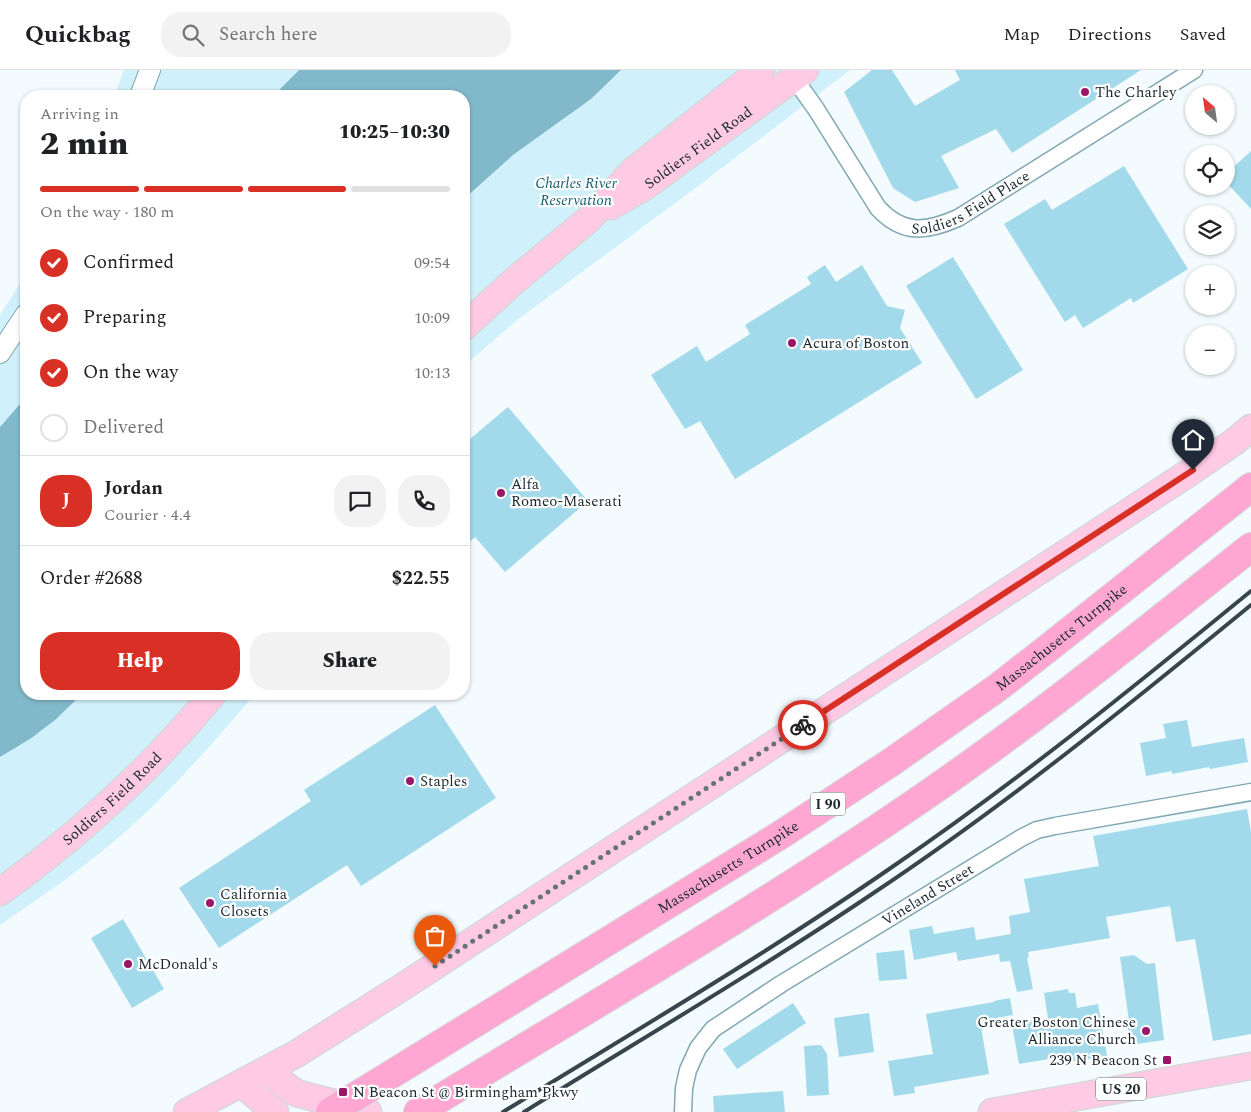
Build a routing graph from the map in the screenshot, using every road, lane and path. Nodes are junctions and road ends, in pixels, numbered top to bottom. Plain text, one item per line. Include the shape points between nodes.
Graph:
1 (150, 70) edge
2 (761, 70) edge
3 (1194, 70) edge
4 (799, 74) edge
5 (142, 90) edge
6 (589, 219) junction
7 (470, 321) edge
8 (20, 323) edge
9 (0, 353) edge
10 (1251, 428) edge
11 (1251, 487) edge
12 (1251, 547) edge
13 (209, 700) edge
14 (1251, 792) edge
15 (0, 892) edge
16 (1251, 1066) edge
17 (268, 1070) junction
18 (242, 1084) junction
19 (187, 1112) edge
20 (275, 1112) edge
21 (330, 1112) edge
22 (368, 1112) edge
23 (418, 1112) edge
24 (683, 1112) edge
25 (992, 1112) edge

1 - 5 street
2 - 6 main road, Soldiers Field Road via 632,171
3 - 4 street, Soldiers Field Place via 958,218 920,228 900,226 878,208 816,109
4 - 6 main road, Soldiers Field Road via 644,187
6 - 7 main road, Soldiers Field Road
8 - 9 street
10 - 17 main road via 1187,474 506,920
11 - 21 highway, Massachusetts Turnpike / I 90, bridge via 1040,655 890,763 782,834
12 - 23 highway via 1088,676 917,801 763,902
13 - 15 main road, Soldiers Field Road via 137,778 73,835
14 - 24 street, Vineland Street via 1054,826 1021,838 781,984 713,1030 698,1048 688,1070
16 - 25 main road, US 20
17 - 18 main road
17 - 22 main road via 296,1093
18 - 19 main road
18 - 20 main road

